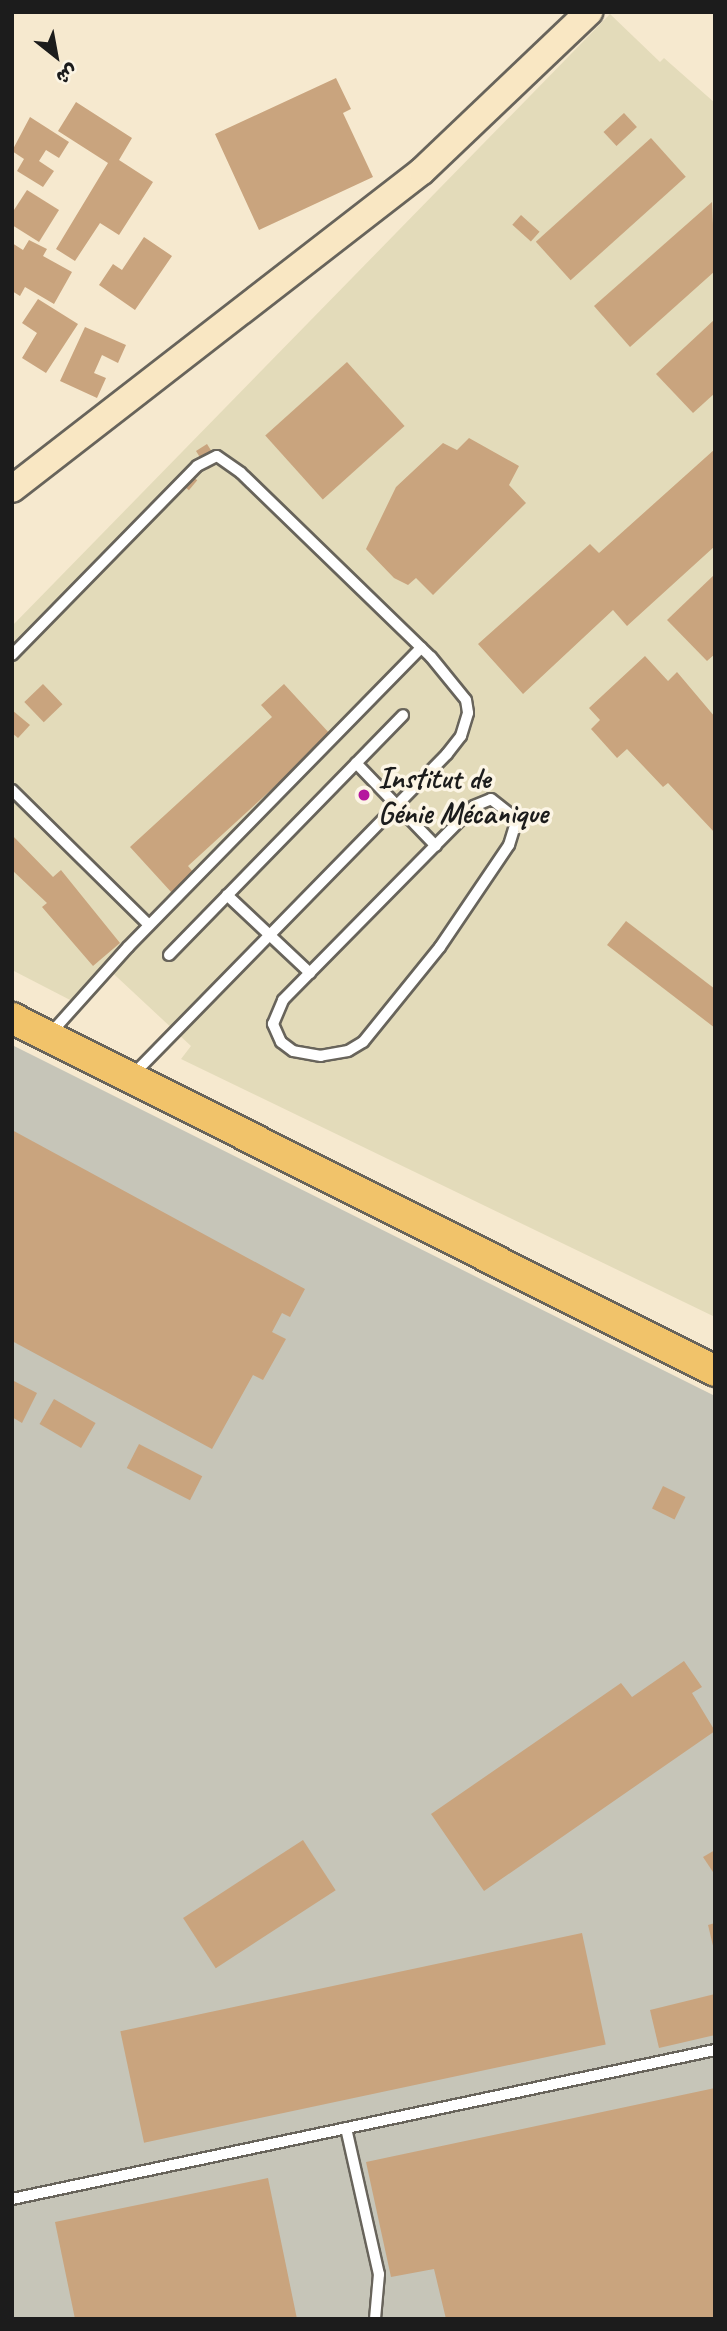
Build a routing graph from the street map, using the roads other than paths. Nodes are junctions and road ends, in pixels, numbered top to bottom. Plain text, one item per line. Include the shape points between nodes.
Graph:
1 (589, 12) edge
2 (12, 489) edge
3 (421, 648) junction
4 (12, 655) edge
5 (403, 715) dead end
6 (356, 763) junction
7 (12, 790) edge
8 (396, 806) junction
9 (436, 846) junction
10 (227, 895) junction
11 (149, 925) junction
12 (269, 934) junction
13 (169, 955) dead end
14 (310, 973) junction
15 (12, 1018) edge
16 (48, 1036) junction
17 (131, 1078) junction
18 (715, 1371) edge
19 (715, 2050) edge
20 (346, 2127) junction
21 (12, 2199) edge
22 (375, 2319) edge

1 - 2 street via 422,172
3 - 4 lane via 241,473 217,456 197,466
3 - 8 lane via 458,687 468,713 461,736
3 - 11 lane
5 - 6 lane
6 - 8 lane
6 - 10 lane
7 - 11 lane
8 - 9 lane
8 - 12 lane
9 - 14 lane
9 - 14 lane via 483,800 503,806 517,819 509,845 440,947 363,1042 348,1051 321,1055 293,1051 281,1042 274,1018 283,1000
10 - 12 lane
10 - 13 lane
11 - 16 lane
12 - 14 lane
12 - 17 lane
15 - 16 main road
16 - 17 main road
17 - 18 main road
19 - 20 lane
20 - 21 lane
20 - 22 lane via 379,2274

